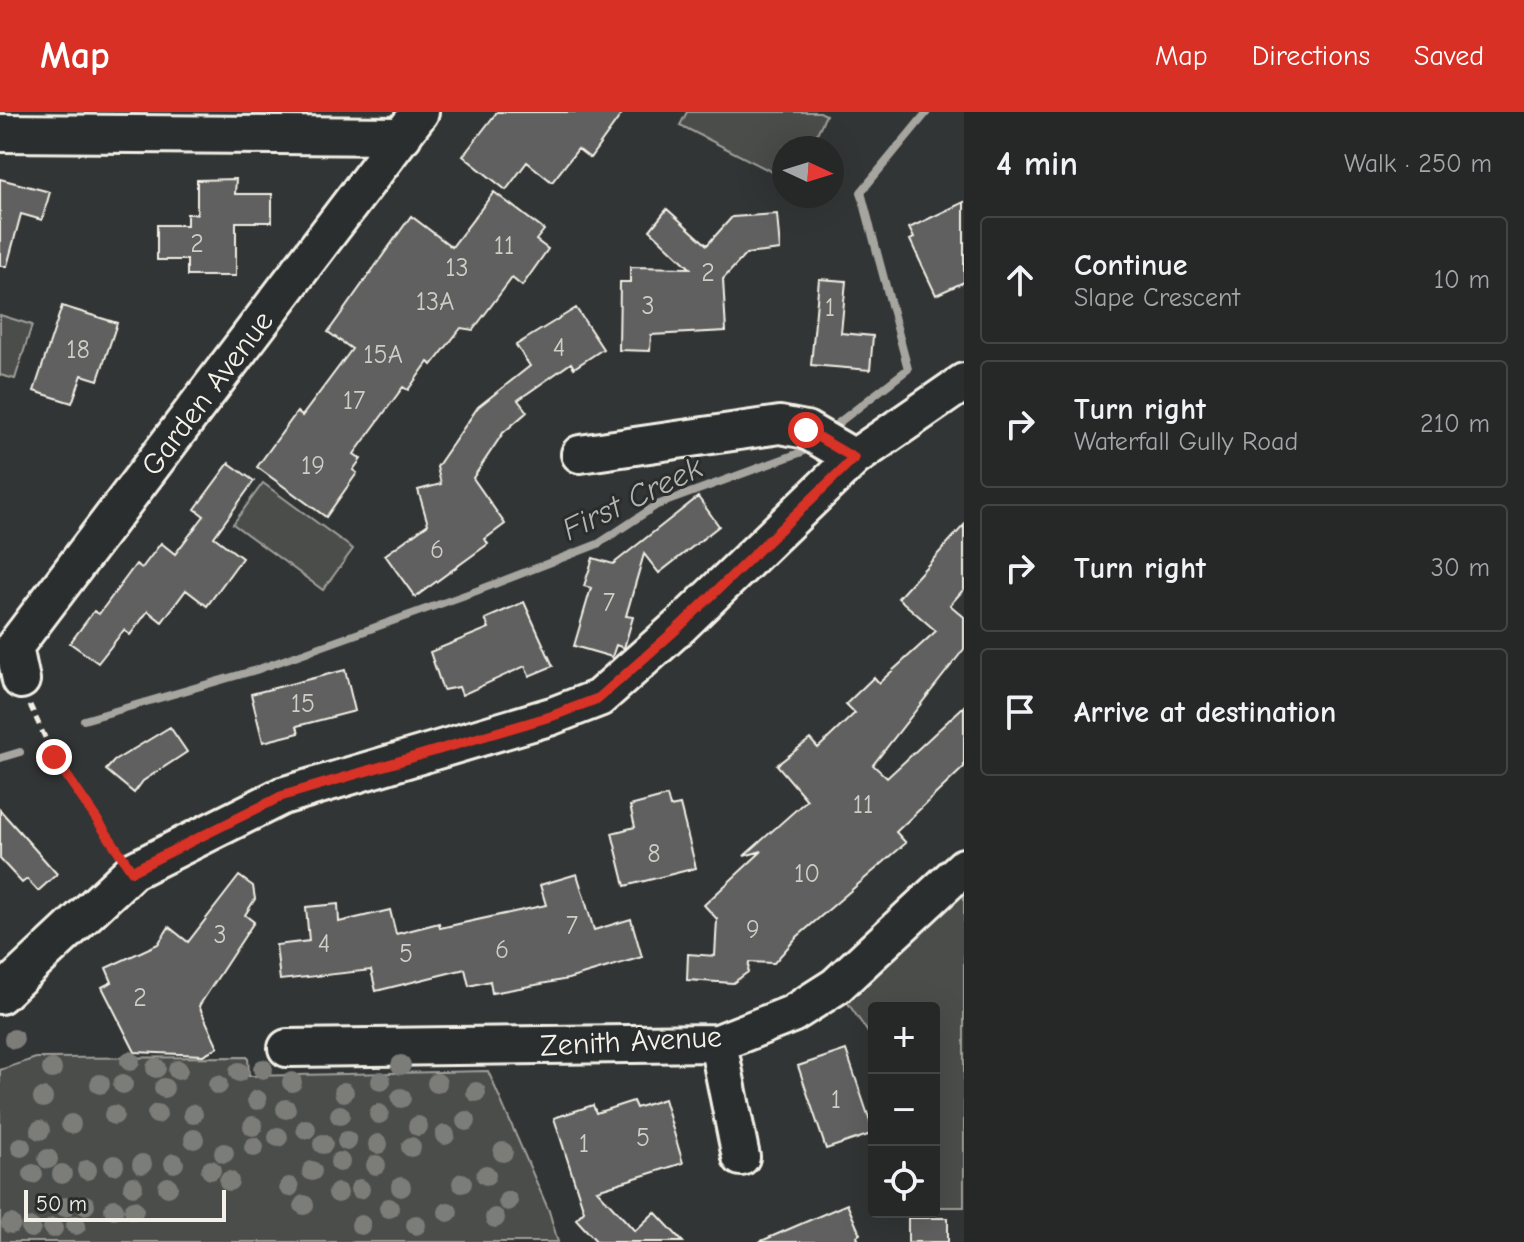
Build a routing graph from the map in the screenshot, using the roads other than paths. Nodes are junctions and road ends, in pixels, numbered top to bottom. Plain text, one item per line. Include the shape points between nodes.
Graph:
1 (412, 124) edge
2 (0, 133) edge
3 (964, 382) edge
4 (831, 444) junction
5 (580, 454) dead end
6 (24, 688) road end
7 (964, 867) edge
8 (0, 995) edge
9 (718, 1043) junction
10 (287, 1048) dead end
11 (741, 1157) dead end

1 - 2 street
1 - 6 street, Garden Avenue via 14,647
3 - 4 street
4 - 5 street via 780,425
4 - 8 street via 680,626 599,698 282,796 132,871
7 - 9 street, Zenith Avenue via 836,986 792,1014
9 - 10 street, Zenith Avenue
9 - 11 street

